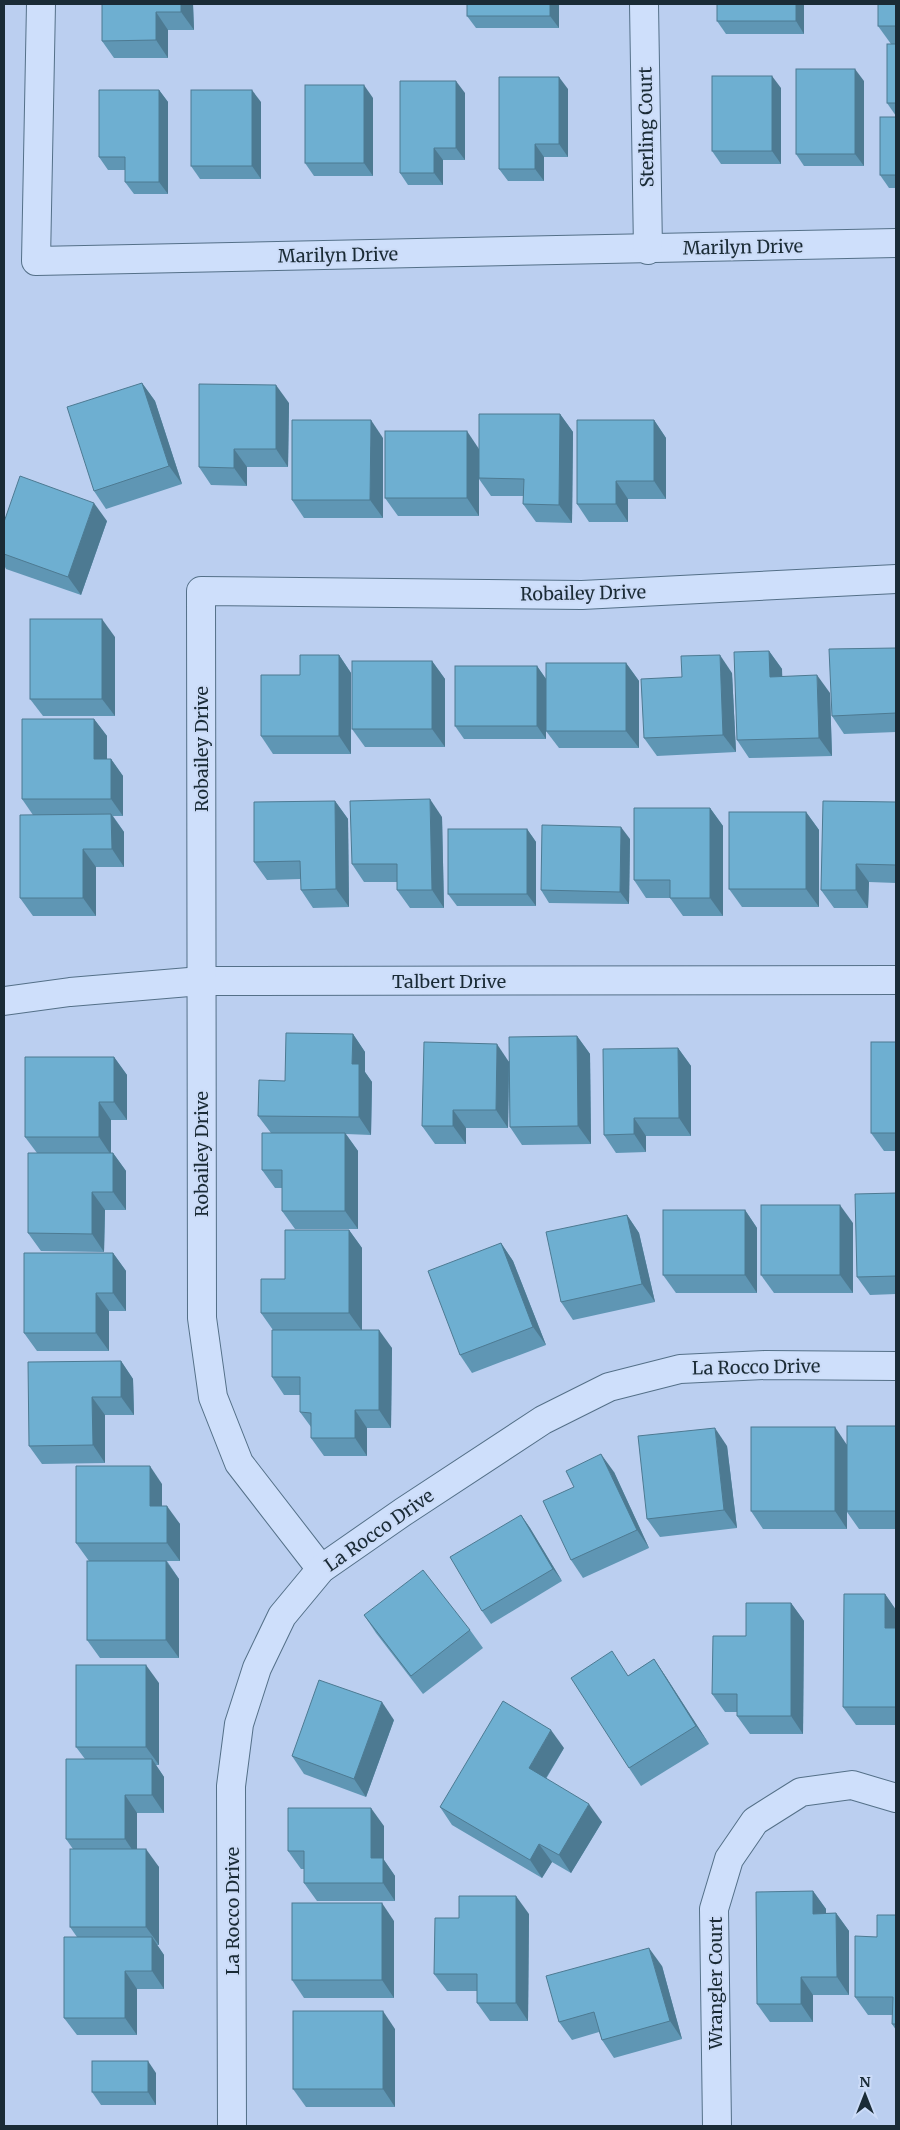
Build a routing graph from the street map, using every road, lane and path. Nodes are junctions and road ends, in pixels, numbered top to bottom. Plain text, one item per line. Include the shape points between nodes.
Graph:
1 (41, 4) edge
2 (644, 4) edge
3 (896, 243) edge
4 (648, 250) junction
5 (896, 579) edge
6 (896, 980) edge
7 (201, 981) junction
8 (4, 1001) edge
9 (896, 1366) edge
10 (320, 1569) junction
11 (896, 1798) edge
12 (232, 2126) edge
13 (716, 2126) edge

1 - 4 street, Marilyn Drive via 36,261
2 - 4 street, Sterling Court
3 - 4 street, Marilyn Drive
5 - 7 street, Robailey Drive via 582,595 201,591
6 - 7 street, Talbert Drive
7 - 8 street, Talbert Drive
7 - 10 street, Robailey Drive via 202,1318 213,1397 239,1463
9 - 10 street, La Rocco Drive via 765,1365 680,1369 609,1386 543,1420
10 - 12 street, La Rocco Drive via 282,1616 257,1668 238,1724 231,1786
11 - 13 street, Wrangler Court via 852,1785 801,1792 756,1821 729,1859 714,1909

